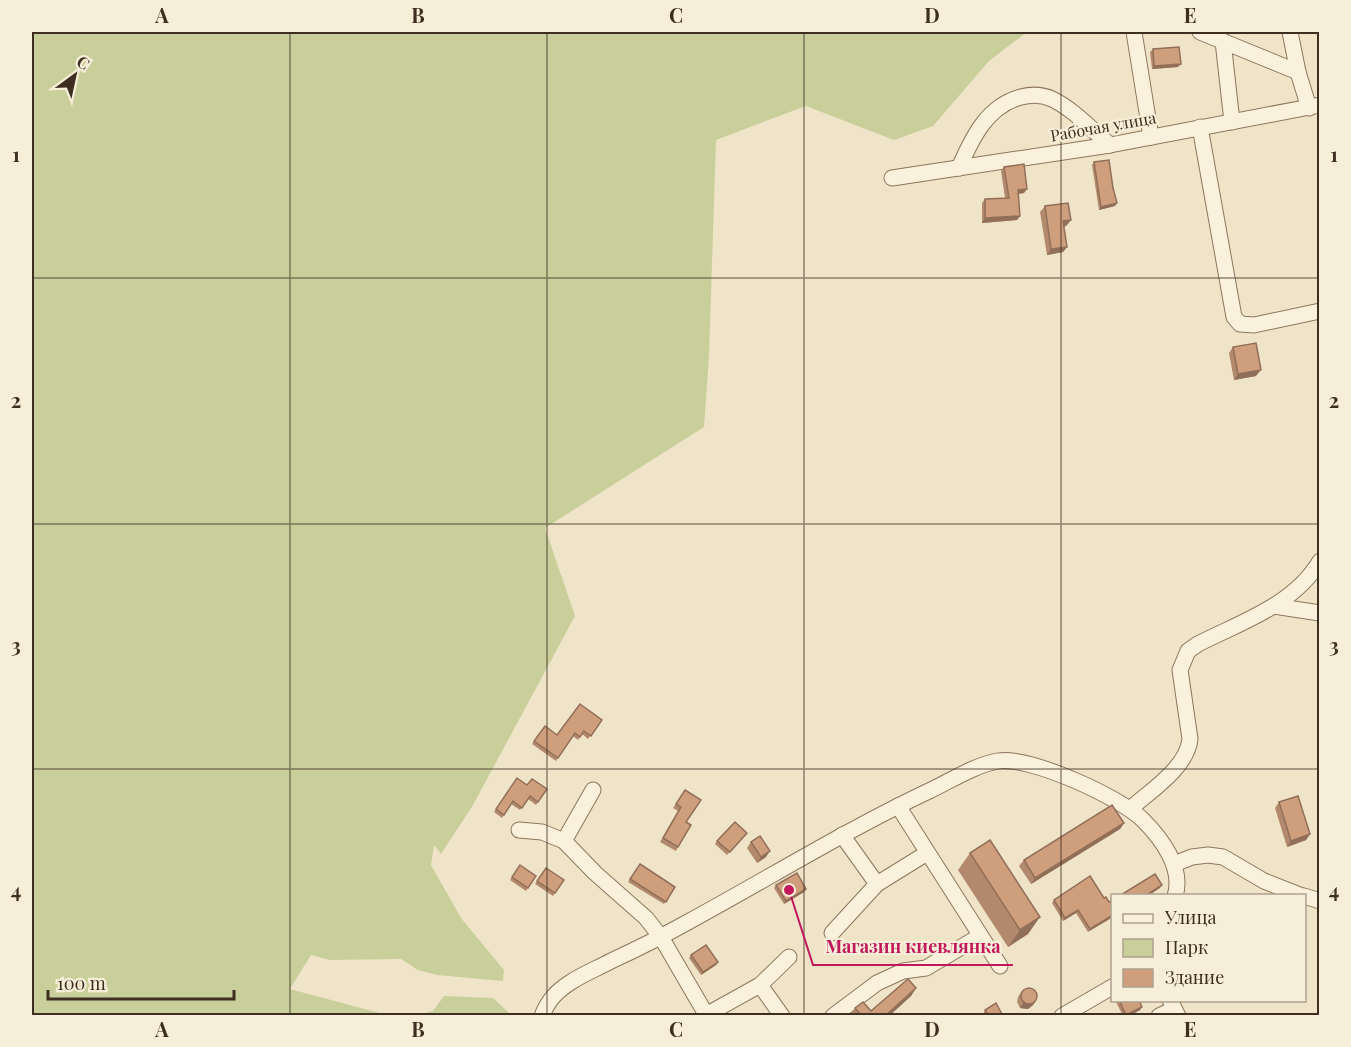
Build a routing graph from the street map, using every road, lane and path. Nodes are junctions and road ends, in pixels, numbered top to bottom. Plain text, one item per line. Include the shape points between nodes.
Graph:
1 (1134, 32) edge
2 (1200, 32) edge
3 (1290, 32) edge
4 (1223, 41) junction
5 (1298, 72) junction
6 (1314, 106) edge
7 (1232, 122) junction
8 (1200, 127) junction
9 (1151, 137) junction
10 (1110, 145) junction
11 (959, 168) junction
12 (892, 178) dead end
13 (1320, 311) edge
14 (1320, 561) edge
15 (1274, 606) junction
16 (1320, 613) edge
17 (593, 790) dead end
18 (898, 806) junction
19 (1130, 809) junction
20 (519, 830) dead end
21 (843, 835) junction
22 (564, 841) junction
23 (927, 853) junction
24 (1174, 864) junction
25 (877, 884) junction
26 (1176, 894) edge
27 (1298, 894) edge
28 (832, 933) dead end
29 (980, 936) junction
30 (661, 937) junction
31 (789, 957) dead end
32 (1000, 966) dead end
33 (760, 985) junction
34 (1111, 988) edge
35 (1174, 1008) edge
36 (707, 1015) edge
37 (1065, 1015) edge
38 (542, 1016) edge
39 (782, 1016) edge
40 (833, 1016) edge
41 (1160, 1016) edge

1 - 9 street
2 - 4 street
3 - 5 street
4 - 5 street
4 - 7 street
5 - 6 street
6 - 7 street, Рабочая улица
7 - 8 street, Рабочая улица
8 - 9 street, Рабочая улица
8 - 13 street via 1234,316 1240,324 1254,325
9 - 10 street, Рабочая улица
10 - 11 street, Рабочая улица
10 - 11 street via 1058,102 1034,94 1006,102 994,111 975,133
11 - 12 street, Рабочая улица
14 - 15 street via 1304,584
15 - 16 street
15 - 19 street via 1188,651 1180,670 1189,749 1179,765
17 - 22 street
18 - 19 street via 983,766 1014,761 1088,786
18 - 21 street
18 - 23 street
19 - 24 street via 1159,838
20 - 22 street via 542,832
21 - 25 street
21 - 30 street
22 - 30 street via 632,903
23 - 25 street
23 - 29 street
24 - 26 street
24 - 27 street via 1192,857 1223,857 1264,881
25 - 28 street
29 - 32 street
29 - 40 street via 926,968 903,971 877,982
30 - 36 street
30 - 38 street via 573,980 546,1004
31 - 33 street
33 - 36 street
33 - 39 street
34 - 37 street
35 - 41 street

